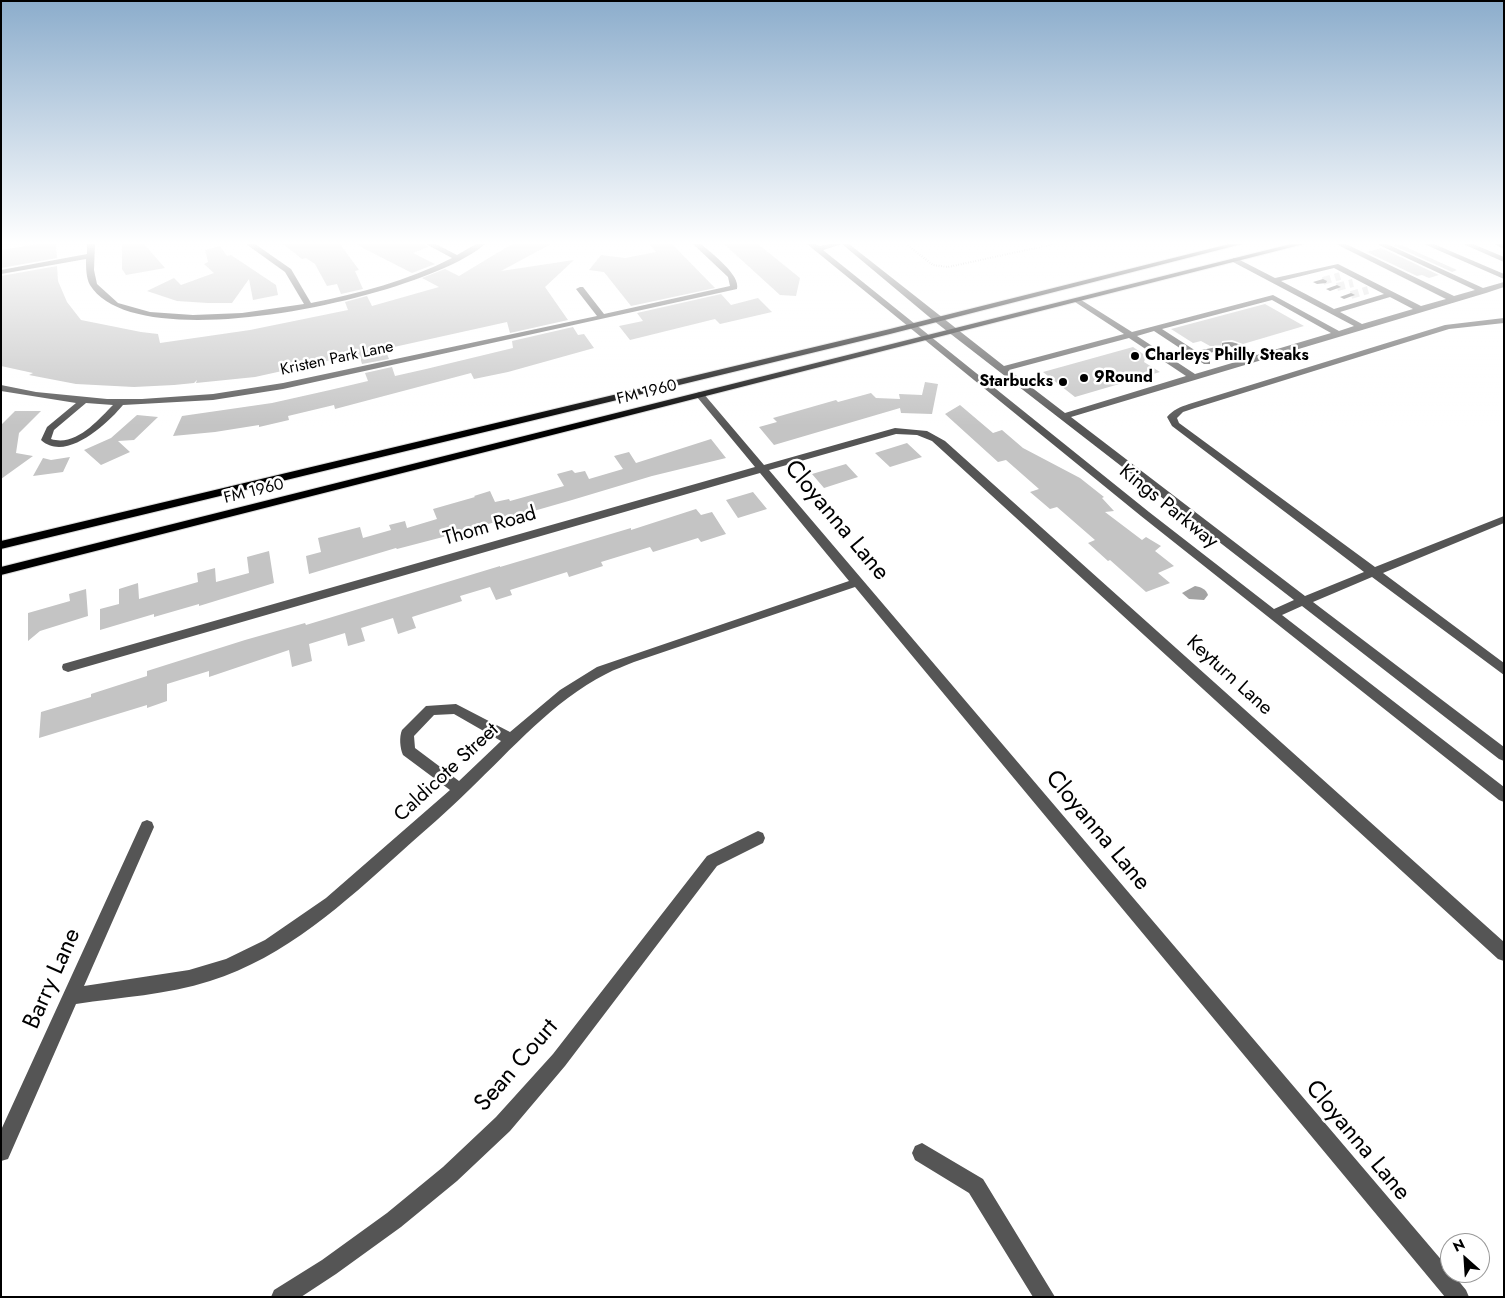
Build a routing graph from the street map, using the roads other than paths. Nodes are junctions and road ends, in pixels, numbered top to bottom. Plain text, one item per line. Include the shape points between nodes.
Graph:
1 (114, 305) edge
2 (309, 305) edge
3 (592, 305) edge
4 (657, 305) edge
5 (886, 305) edge
6 (919, 305) edge
7 (995, 305) edge
8 (1060, 305) edge
9 (1085, 305) edge
10 (1244, 305) edge
11 (1286, 305) edge
12 (1319, 305) edge
13 (1357, 305) tunnel mouth
14 (1412, 305) edge
15 (1435, 305) edge
16 (1420, 309) junction
17 (1332, 312) junction
18 (601, 316) junction
19 (937, 319) junction
20 (1504, 320) edge
21 (912, 326) junction
22 (1362, 327) junction
23 (1155, 328) junction
24 (953, 331) junction
25 (1338, 334) junction
26 (1130, 335) junction
27 (927, 338) junction
28 (1225, 345) dead end
29 (1214, 349) dead end
30 (1195, 354) junction
31 (1255, 358) junction
32 (1207, 362) dead end
33 (1004, 369) junction
34 (1193, 377) junction
35 (1, 388) edge
36 (700, 395) junction
37 (83, 401) junction
38 (118, 404) junction
39 (1064, 416) junction
40 (924, 432) joint
41 (763, 469) junction
42 (1504, 519) edge
43 (1, 545) edge
44 (1, 571) edge
45 (1374, 572) junction
46 (858, 582) junction
47 (1303, 600) junction
48 (1272, 614) junction
49 (68, 667) dead end
50 (1504, 670) edge
51 (512, 740) junction
52 (1504, 756) edge
53 (460, 790) junction
54 (1504, 796) edge
55 (147, 827) dead end
56 (758, 838) dead end
57 (1504, 953) edge
58 (71, 996) junction
59 (1, 1152) edge
60 (922, 1153) dead end
61 (281, 1297) edge
62 (1044, 1297) edge
63 (1459, 1297) edge

1 - 2 street via 170,317 209,318
3 - 18 street
4 - 18 street, Kristen Park Lane
5 - 21 street, Kings Parkway
6 - 19 street, Kings Parkway
7 - 19 main road, FM 1960 / FM 1960
8 - 24 main road, FM 1960 / FM 1960
9 - 26 street
10 - 23 street
11 - 25 street
12 - 17 street
13 - 17 street
14 - 16 street
15 - 16 street
16 - 22 street
17 - 22 street
18 - 38 street, Kristen Park Lane via 253,392
19 - 21 main road, FM 1960 / FM 1960
19 - 24 street, Kings Parkway
20 - 45 street via 1448,327 1180,410 1172,417 1175,424
21 - 27 street, Kings Parkway
21 - 43 main road, FM 1960 / FM 1960
22 - 25 street
23 - 26 street
23 - 30 street
24 - 27 main road, FM 1960 / FM 1960
24 - 33 street, Kings Parkway
25 - 31 street
26 - 33 street
26 - 34 street
27 - 36 main road, FM 1960 / FM 1960
27 - 48 street, Kings Parkway
28 - 31 street via 1232,344
29 - 30 street
30 - 32 street
31 - 34 street
33 - 39 street, Kings Parkway
34 - 39 street
35 - 37 street, Kristen Park Lane
36 - 41 street, Cloyanna Lane
36 - 44 main road, FM 1960 / FM 1960
37 - 38 street, Kristen Park Lane
37 - 38 street via 50,429 46,440 57,444 79,439 96,428
39 - 47 street, Kings Parkway
40 - 41 street, Thom Road via 895,431
40 - 57 street, Keyturn Lane via 936,437
41 - 46 street, Cloyanna Lane
41 - 49 street, Thom Road
42 - 45 street
45 - 47 street
45 - 50 street
46 - 51 street, Caldicote Street via 602,670 576,686
46 - 63 street, Cloyanna Lane
47 - 48 street
47 - 52 street, Kings Parkway
48 - 54 street, Kings Parkway
51 - 53 street, Caldicote Street
51 - 53 street via 456,709 430,710 407,734 408,751
53 - 58 street, Caldicote Street via 333,903 264,950 228,967 181,980
55 - 58 street, Barry Lane
56 - 61 street, Sean Court via 712,862 559,1060 503,1124 394,1220 330,1267
58 - 59 street, Barry Lane
60 - 62 street via 976,1186

